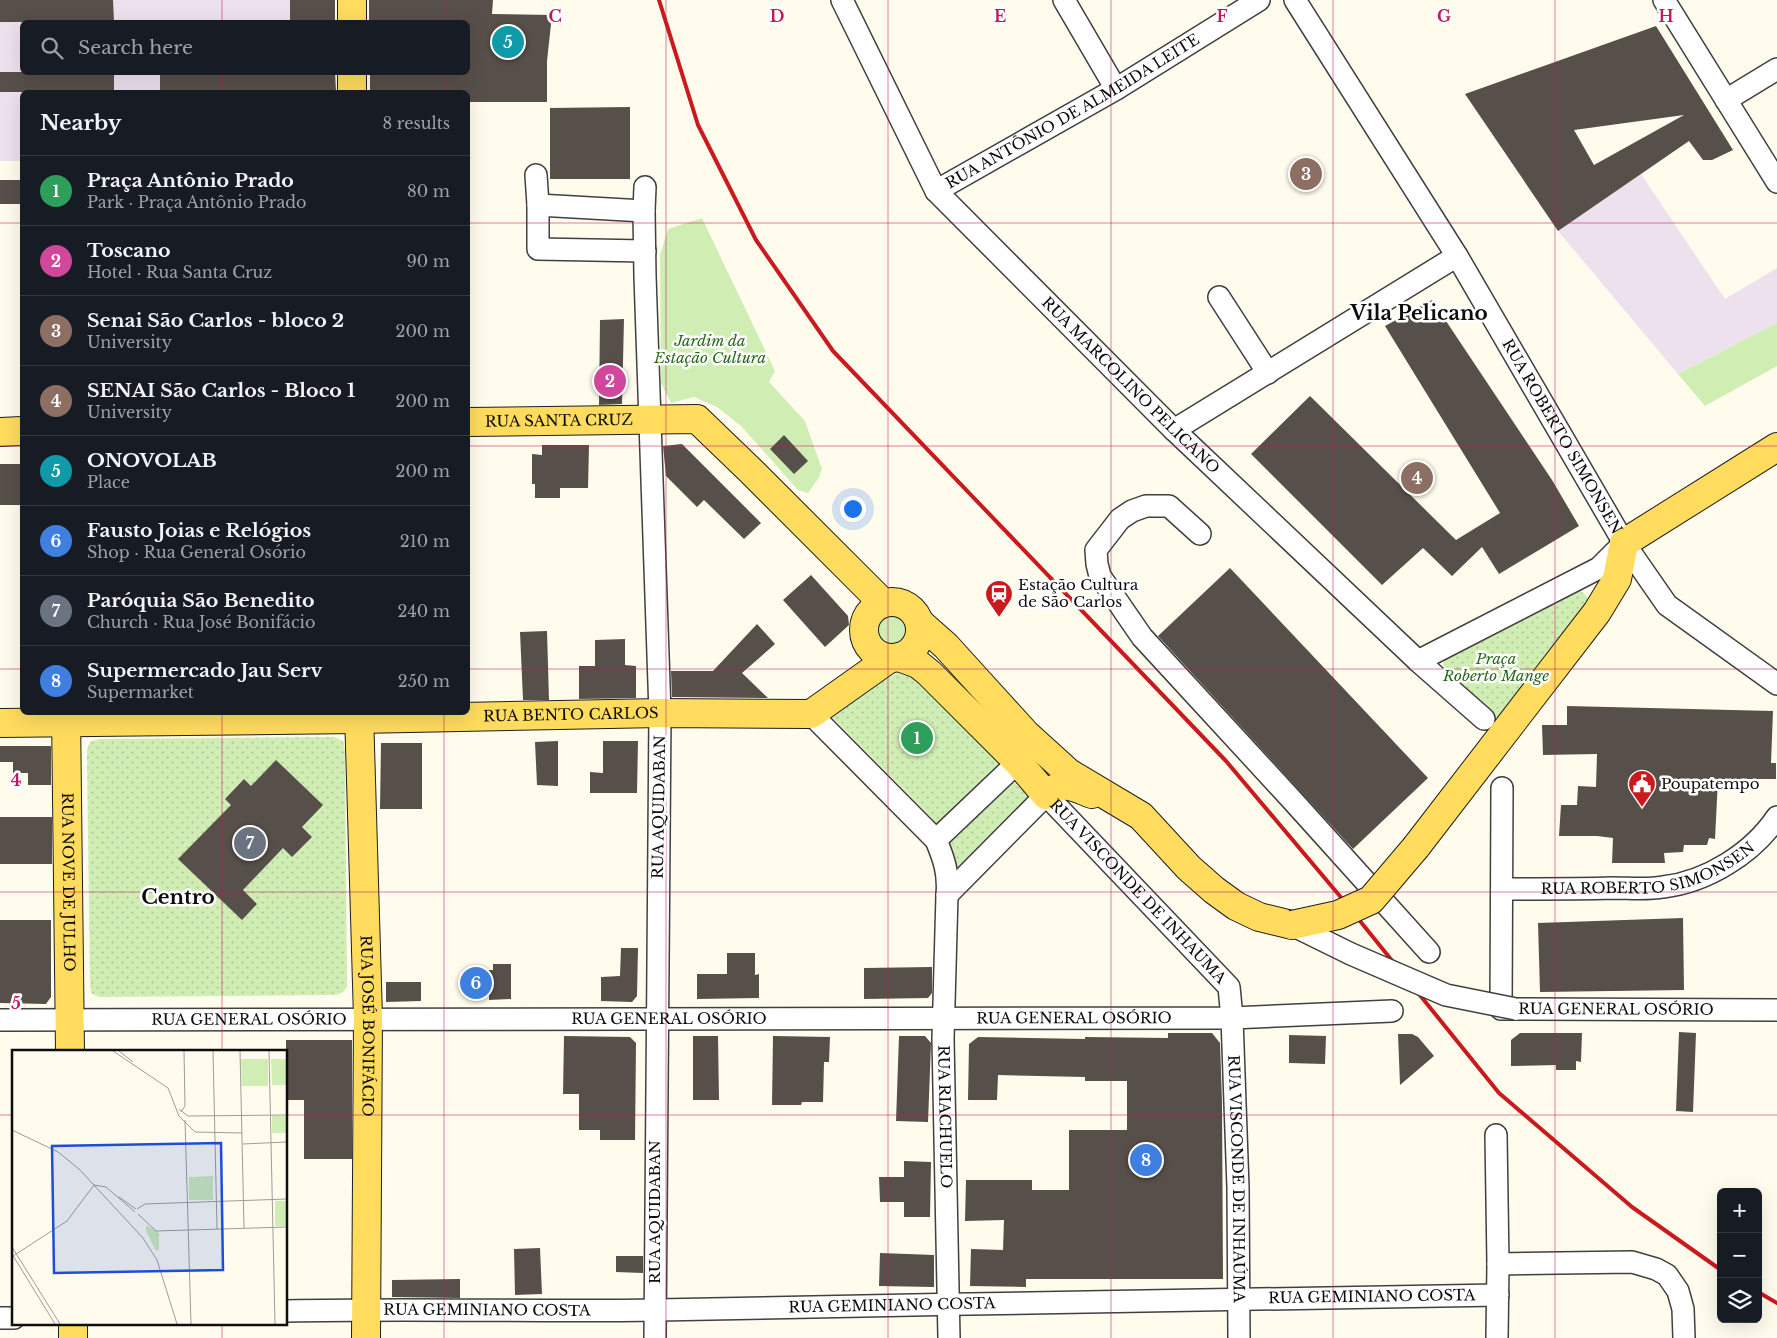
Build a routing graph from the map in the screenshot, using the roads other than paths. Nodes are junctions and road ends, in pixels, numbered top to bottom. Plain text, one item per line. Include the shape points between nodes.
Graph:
1 (352, 0) edge
2 (842, 0) edge
3 (1064, 0) edge
4 (1259, 0) edge
5 (1295, 0) edge
6 (1664, 0) edge
7 (352, 20) edge
8 (1777, 69) edge
9 (352, 75) edge
10 (1116, 89) junction
11 (352, 90) edge
12 (1726, 100) junction
13 (536, 174) dead end
14 (1777, 182) edge
15 (645, 187) dead end
16 (936, 191) junction
17 (538, 205) junction
18 (644, 210) junction
19 (645, 251) junction
20 (1457, 256) junction
21 (1220, 297) dead end
22 (1268, 373) junction
23 (651, 419) junction
24 (470, 422) edge
25 (1174, 430) junction
26 (20, 431) edge
27 (0, 432) edge
28 (1777, 448) edge
29 (1200, 534) dead end
30 (1624, 543) junction
31 (883, 604) junction
32 (920, 623) junction
33 (895, 658) junction
34 (1418, 661) junction
35 (1777, 684) edge
36 (660, 713) junction
37 (811, 714) junction
38 (459, 715) edge
39 (470, 715) edge
40 (359, 716) edge
41 (67, 717) edge
42 (1484, 719) dead end
43 (0, 723) edge
44 (1018, 762) junction
45 (1502, 788) dead end
46 (1046, 795) junction
47 (1131, 810) junction
48 (1777, 817) edge
49 (936, 840) junction
50 (1502, 889) junction
51 (946, 895) junction
52 (1292, 925) junction
53 (1429, 952) dead end
54 (1512, 1009) junction
55 (1777, 1010) edge
56 (1392, 1011) dead end
57 (368, 1018) junction
58 (657, 1018) junction
59 (943, 1018) junction
60 (1232, 1018) junction
61 (69, 1019) junction
62 (0, 1020) edge
63 (70, 1050) edge
64 (1496, 1135) dead end
65 (1498, 1264) junction
66 (1498, 1295) junction
67 (1239, 1298) junction
68 (948, 1303) junction
69 (366, 1309) junction
70 (654, 1310) junction
71 (288, 1311) edge
72 (366, 1338) edge
73 (655, 1338) edge
74 (949, 1338) edge
75 (1239, 1338) edge
76 (1497, 1338) edge
77 (1684, 1338) edge

1 - 7 main road
2 - 16 street, RUA MARCOLINO PELICANO
3 - 10 street
4 - 10 street, RUA ANTÔNIO DE ALMEIDA LEITE
5 - 20 street, RUA ROBERTO SIMONSEN
6 - 12 street
8 - 12 street
9 - 11 main road
10 - 16 street, RUA ANTÔNIO DE ALMEIDA LEITE
12 - 14 street
13 - 17 street
15 - 18 street, RUA AQUIDABAN
16 - 25 street, RUA MARCOLINO PELICANO
17 - 18 street
17 - 19 street via 538,249
18 - 19 street, RUA AQUIDABAN
19 - 23 street, RUA AQUIDABAN
20 - 22 street
20 - 30 street, RUA ROBERTO SIMONSEN
21 - 22 street
22 - 25 street
23 - 24 main road, RUA SANTA CRUZ
23 - 31 main road via 697,419
23 - 36 street, RUA AQUIDABAN
25 - 34 street, RUA MARCOLINO PELICANO
26 - 27 main road
28 - 30 main road
29 - 53 street via 1169,506 1146,506 1132,511 1120,519 1096,550 1100,576 1142,637
30 - 34 street via 1600,568
30 - 35 street, RUA ROBERTO SIMONSEN via 1667,605
30 - 52 main road, bridge via 1617,579 1597,612 1416,847 1371,900 1338,915
31 - 32 main road via 901,603 910,608
31 - 33 main road via 868,615 864,634 873,650 881,656
32 - 33 main road via 921,632 914,648 908,654
32 - 47 main road via 946,646 1026,734 1069,773
33 - 37 main road
33 - 44 main road via 918,664 929,673
34 - 42 street, RUA MARCOLINO PELICANO
36 - 37 main road, RUA BENTO CARLOS
36 - 39 main road, RUA BENTO CARLOS
36 - 58 street, RUA AQUIDABAN
37 - 49 street
38 - 40 main road, RUA BENTO CARLOS
40 - 41 main road, RUA BENTO CARLOS
40 - 57 main road, RUA JOSÉ BONIFÁCIO
41 - 43 main road, RUA BENTO CARLOS
41 - 61 main road, RUA NOVE DE JULHO
44 - 46 main road
44 - 49 street
45 - 50 street
46 - 47 main road via 1052,788 1068,786
46 - 51 street
46 - 60 street, RUA VISCONDE DE INHAUMA via 1229,987
47 - 52 main road via 1189,868 1236,906 1259,917
48 - 50 street, RUA ROBERTO SIMONSEN via 1750,847 1713,871 1663,888
49 - 51 street, RUA RIACHUELO via 949,880
50 - 54 street
51 - 59 street, RUA RIACHUELO
52 - 54 street, RUA GENERAL OSÓRIO, bridge via 1446,995
54 - 55 street, RUA GENERAL OSÓRIO
56 - 60 street, RUA GENERAL OSÓRIO
57 - 58 street, RUA GENERAL OSÓRIO
57 - 61 street, RUA GENERAL OSÓRIO
57 - 69 main road, RUA JOSÉ BONIFÁCIO
58 - 59 street, RUA GENERAL OSÓRIO
58 - 70 street, RUA AQUIDABAN
59 - 60 street, RUA GENERAL OSÓRIO
59 - 68 street, RUA RIACHUELO
60 - 67 street, RUA VISCONDE DE INHAÚMA
61 - 62 street, RUA GENERAL OSÓRIO
61 - 63 main road, RUA NOVE DE JULHO
64 - 65 street
65 - 66 street
65 - 77 street via 1632,1262 1656,1269 1667,1275 1678,1290 1683,1309
66 - 67 street, RUA GEMINIANO COSTA
66 - 76 street
67 - 68 street, RUA GEMINIANO COSTA
67 - 75 street, RUA VISCONDE DE INHAÚMA
68 - 70 street, RUA GEMINIANO COSTA
68 - 74 street, RUA RIACHUELO
69 - 70 street, RUA GEMINIANO COSTA
69 - 71 street, RUA GEMINIANO COSTA
69 - 72 main road, RUA JOSÉ BONIFÁCIO
70 - 73 street, RUA AQUIDABAN

